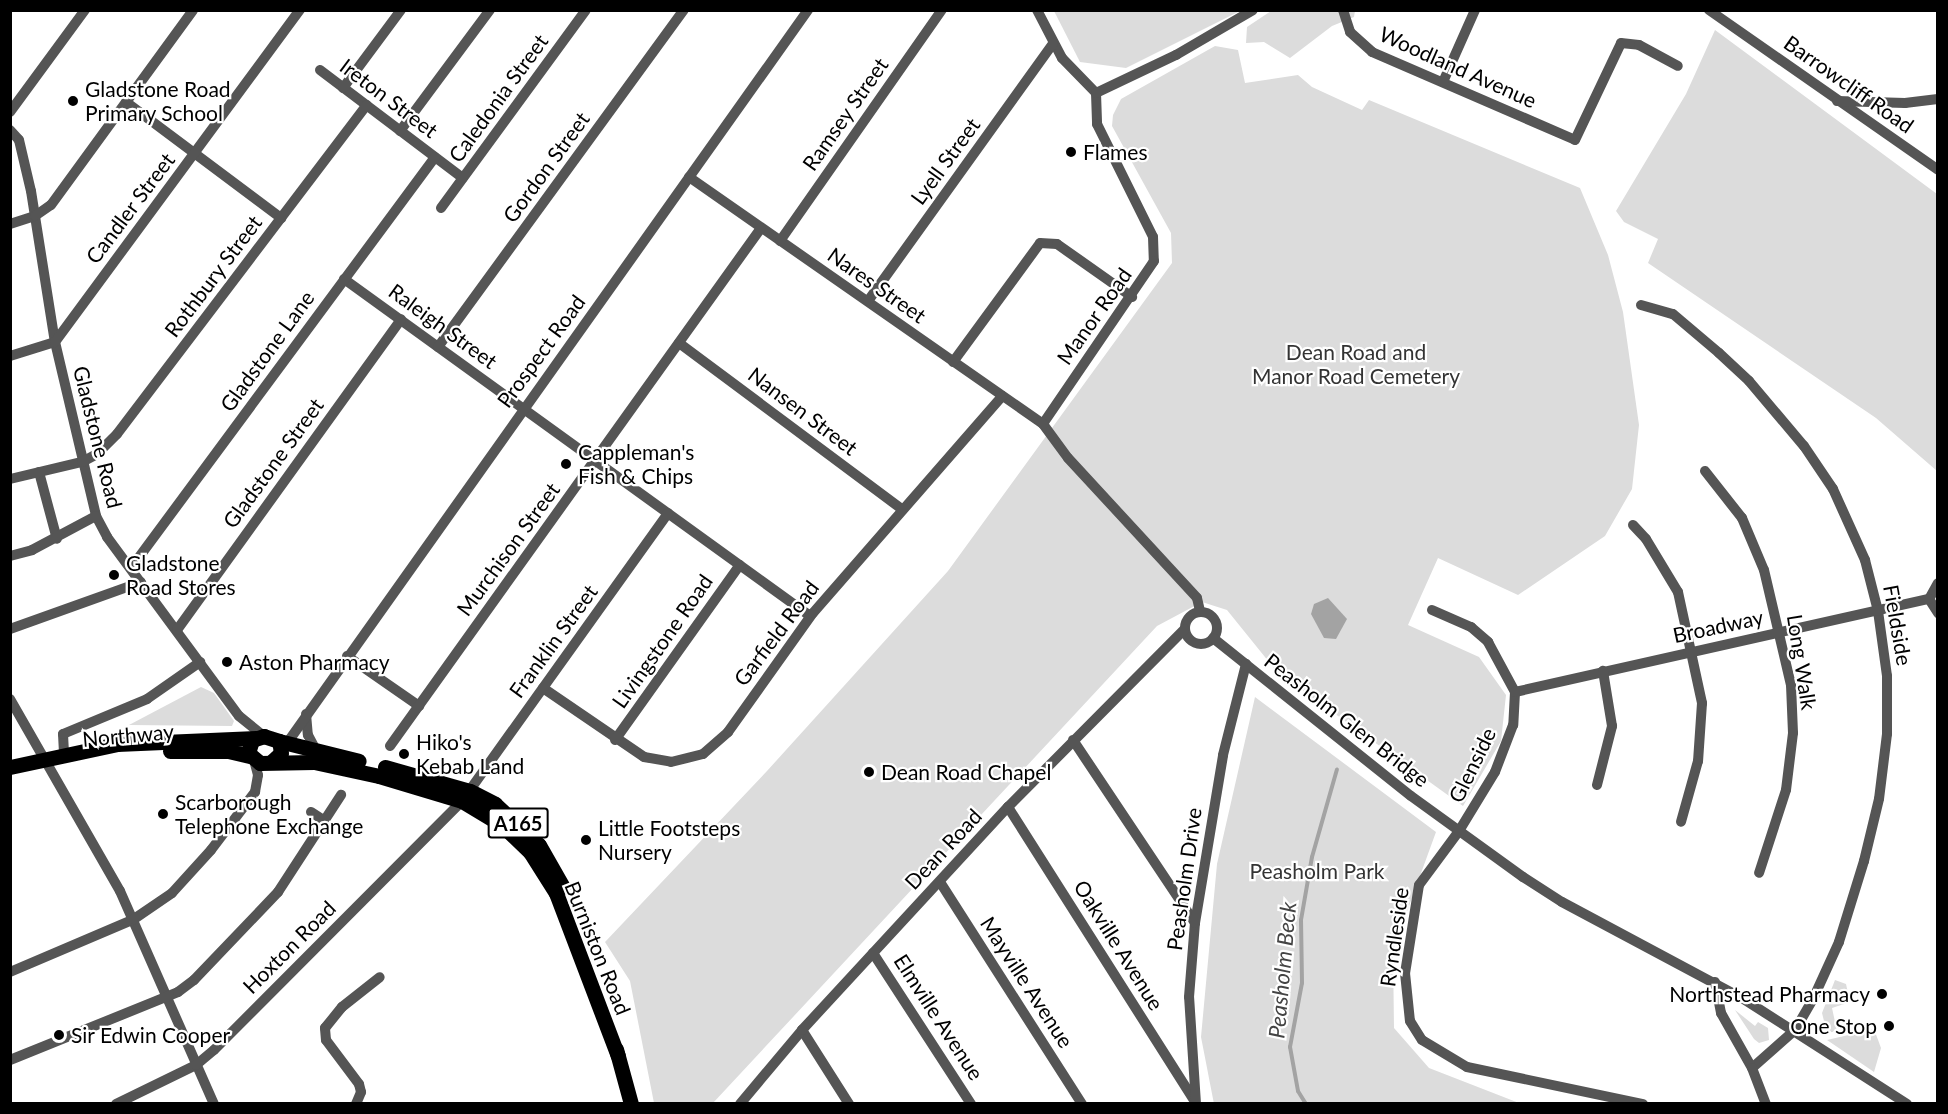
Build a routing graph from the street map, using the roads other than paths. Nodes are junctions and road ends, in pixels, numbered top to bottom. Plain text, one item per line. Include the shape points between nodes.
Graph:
1 (85, 10) edge
2 (193, 10) edge
3 (300, 10) edge
4 (401, 10) edge
5 (490, 10) edge
6 (586, 10) edge
7 (684, 10) edge
8 (808, 10) edge
9 (942, 10) edge
10 (1036, 10) edge
11 (1343, 10) edge
12 (1475, 10) edge
13 (1713, 11) edge
14 (1249, 13) edge
15 (1053, 44) junction
16 (1678, 66) dead end
17 (320, 70) dead end
18 (1443, 82) junction
19 (343, 88) junction
20 (1096, 93) junction
21 (1938, 99) edge
22 (1837, 101) junction
23 (126, 102) junction
24 (366, 105) junction
25 (10, 112) edge
26 (10, 130) edge
27 (400, 131) junction
28 (195, 153) junction
29 (435, 157) junction
30 (1938, 170) edge
31 (689, 177) junction
32 (463, 178) junction
33 (441, 208) dead end
34 (35, 216) junction
35 (281, 218) junction
36 (10, 224) edge
37 (761, 228) junction
38 (780, 241) junction
39 (344, 279) junction
40 (1132, 297) junction
41 (868, 301) junction
42 (1641, 305) dead end
43 (401, 319) junction
44 (55, 342) junction
45 (679, 343) junction
46 (438, 347) junction
47 (10, 356) edge
48 (953, 362) junction
49 (1002, 396) junction
50 (524, 408) junction
51 (1044, 424) junction
52 (595, 460) junction
53 (82, 462) junction
54 (1705, 471) dead end
55 (39, 472) junction
56 (10, 479) edge
57 (903, 510) junction
58 (668, 513) junction
59 (96, 516) junction
60 (1633, 525) dead end
61 (57, 539) junction
62 (10, 556) edge
63 (740, 565) junction
64 (131, 568) junction
65 (141, 582) junction
66 (1938, 583) edge
67 (1929, 599) junction
68 (1432, 610) dead end
69 (1878, 610) junction
70 (1200, 611) junction
71 (1938, 613) edge
72 (810, 616) junction
73 (10, 629) edge
74 (177, 630) junction
75 (1185, 630) junction
76 (1781, 632) junction
77 (1213, 638) junction
78 (1692, 650) junction
79 (347, 656) junction
80 (200, 663) junction
81 (1246, 664) junction
82 (1603, 671) junction
83 (543, 688) junction
84 (1515, 692) junction
85 (10, 699) edge
86 (419, 706) junction
87 (306, 713) junction
88 (239, 716) junction
89 (615, 740) junction
90 (1073, 740) junction
91 (262, 746) junction
92 (390, 746) dead end
93 (317, 752) junction
94 (64, 753) junction
95 (44, 763) junction
96 (10, 767) edge
97 (10, 777) edge
98 (1597, 785) dead end
99 (341, 795) dead end
100 (466, 796) junction
101 (1008, 807) junction
102 (311, 812) dead end
103 (325, 821) junction
104 (1681, 822) dead end
105 (1459, 831) junction
106 (1759, 873) dead end
107 (940, 882) junction
108 (134, 919) junction
109 (1196, 922) junction
110 (873, 953) junction
111 (10, 972) edge
112 (380, 977) dead end
113 (1715, 982) junction
114 (168, 996) junction
115 (802, 1030) junction
116 (1795, 1030) junction
117 (10, 1060) edge
118 (196, 1065) junction
119 (1752, 1068) junction
120 (1196, 1103) edge
121 (116, 1104) edge
122 (214, 1104) edge
123 (356, 1104) edge
124 (631, 1104) edge
125 (740, 1104) edge
126 (849, 1104) edge
127 (971, 1104) edge
128 (1082, 1104) edge
129 (1643, 1104) edge
130 (1766, 1104) edge
131 (1907, 1104) edge

1 - 25 street
2 - 23 street
3 - 28 street, Candler Street
4 - 19 street
5 - 27 street
6 - 32 street, Caledonia Street
7 - 46 street, Gordon Street
8 - 31 street, Prospect Road
9 - 38 street, Ramsey Street
10 - 15 street
11 - 18 street, Woodland Avenue via 1350,32 1372,52
12 - 18 street
13 - 22 street, Barrowcliff Road
14 - 20 street via 1176,55
15 - 20 street via 1069,69
15 - 41 street, Lyell Street
16 - 18 street, Woodland Avenue via 1639,45 1621,43 1575,140
17 - 19 street, Ireton Street
19 - 24 street, Ireton Street
20 - 40 street, Manor Road via 1097,124 1153,237 1154,261
21 - 22 street via 1905,103
22 - 30 street, Barrowcliff Road
23 - 28 street
23 - 34 street via 51,205
24 - 27 street, Ireton Street
24 - 35 street, Rothbury Street
26 - 34 street, Gladstone Road via 19,140
27 - 29 street, Ireton Street
28 - 35 street
28 - 44 street, Candler Street
29 - 32 street, Ireton Street
29 - 39 street, Gladstone Lane
31 - 37 street, Nares Street
31 - 50 street, Prospect Road
32 - 33 street, Caledonia Street
34 - 36 street
34 - 44 street, Gladstone Road
35 - 53 street, Rothbury Street via 117,434 97,454
37 - 38 street, Nares Street
37 - 45 street, Murchison Street
38 - 41 street, Nares Street
39 - 43 street, Raleigh Street
39 - 64 street, Gladstone Lane
40 - 48 street via 1057,244 1040,243
40 - 51 street, Manor Road
41 - 48 street, Nares Street
42 - 69 street, Fieldside via 1673,314 1719,353 1749,381 1804,446 1833,489 1865,560
43 - 46 street, Raleigh Street
43 - 74 street, Gladstone Street
44 - 47 street
44 - 53 street, Gladstone Road
45 - 52 street, Murchison Street
45 - 57 street, Nansen Street
46 - 50 street, Raleigh Street
48 - 49 street, Nares Street
49 - 51 street, Nares Street
49 - 57 street, Garfield Road
50 - 52 street, Raleigh Street
50 - 79 street, Prospect Road
51 - 70 street via 1068,458 1197,598
52 - 58 street, Raleigh Street
52 - 86 street, Murchison Street
53 - 55 street
53 - 59 street, Gladstone Road
54 - 76 street, Long Walk via 1742,518 1764,570
55 - 56 street
55 - 61 street
57 - 72 street, Garfield Road
58 - 63 street, Raleigh Street
58 - 83 street, Franklin Street
59 - 61 street
59 - 64 street, Gladstone Road
60 - 78 street via 1678,592
61 - 62 street
63 - 72 street, Raleigh Street
63 - 89 street, Livingstone Road
64 - 65 street, Gladstone Road
65 - 73 street
65 - 74 street, Gladstone Road
66 - 67 street
67 - 69 street, Broadway
67 - 71 street
68 - 84 street via 1471,627 1488,642
69 - 76 street, Broadway
69 - 116 street, Fieldside via 1887,676 1887,734 1879,799 1839,942
70 - 75 street via 1188,618
70 - 77 street via 1215,621
72 - 89 street, Garfield Road via 728,732 703,754 682,762 662,762 644,757
74 - 80 street, Gladstone Road
75 - 77 street via 1194,643
75 - 90 street, Dean Road
76 - 78 street, Broadway
76 - 106 street, Long Walk via 1791,685 1793,733 1786,790
77 - 81 street, Peasholm Glen Bridge
78 - 82 street, Broadway
78 - 104 street via 1702,703 1698,761
79 - 86 street
79 - 87 street, Prospect Road
80 - 88 street, Gladstone Road
80 - 94 street via 147,699 63,734
81 - 105 street, Peasholm Glen Bridge
81 - 109 street, Peasholm Drive via 1223,755
82 - 84 street, Broadway
82 - 98 street via 1612,726
83 - 89 street, Garfield Road
83 - 100 street, Franklin Street
84 - 105 street, Glenside via 1513,725 1502,755
85 - 95 street
86 - 92 street, Murchison Street
87 - 91 street, Prospect Road
87 - 93 street via 308,735
88 - 91 street, Gladstone Road
88 - 91 street, Gladstone Road
90 - 101 street, Dean Road
90 - 109 street
91 - 93 main road, Burniston Road / A165
91 - 94 main road, Northway / A165 via 117,744
91 - 95 main road, Northway / A165 via 228,751 155,751
91 - 100 main road, Burniston Road / A165 via 314,762
91 - 108 street via 257,787 239,814 172,893
93 - 100 main road, Burniston Road / A165
94 - 95 main road, Northway / A165
95 - 96 main road, Northway / A165
95 - 97 main road, Northway / A165
95 - 108 street
99 - 103 street
100 - 118 street, Hoxton Road
100 - 124 main road, Burniston Road / A165 via 502,825 541,868 565,913 618,1056
101 - 107 street, Dean Road
101 - 120 street, Oakville Avenue
102 - 103 street
103 - 114 street via 278,892 246,930 194,980
105 - 113 street, Peasholm Glen Bridge via 1562,902
105 - 129 street, Ryndleside via 1419,885 1405,973 1405,1002 1416,1030 1441,1054 1467,1067
107 - 110 street, Dean Road
107 - 128 street, Mayville Avenue
108 - 111 street
108 - 114 street
109 - 120 street, Peasholm Drive via 1190,997
110 - 115 street, Dean Road
110 - 127 street, Elmville Avenue
112 - 123 street via 342,1007 326,1028 326,1040 359,1084 361,1092
113 - 116 street, Peasholm Glen Bridge
113 - 119 street via 1721,1013
114 - 117 street
114 - 118 street
115 - 125 street, Dean Road
115 - 126 street
116 - 119 street, Fieldside
116 - 131 street, Peasholm Glen Bridge
118 - 121 street, Hoxton Road
118 - 122 street
119 - 130 street

